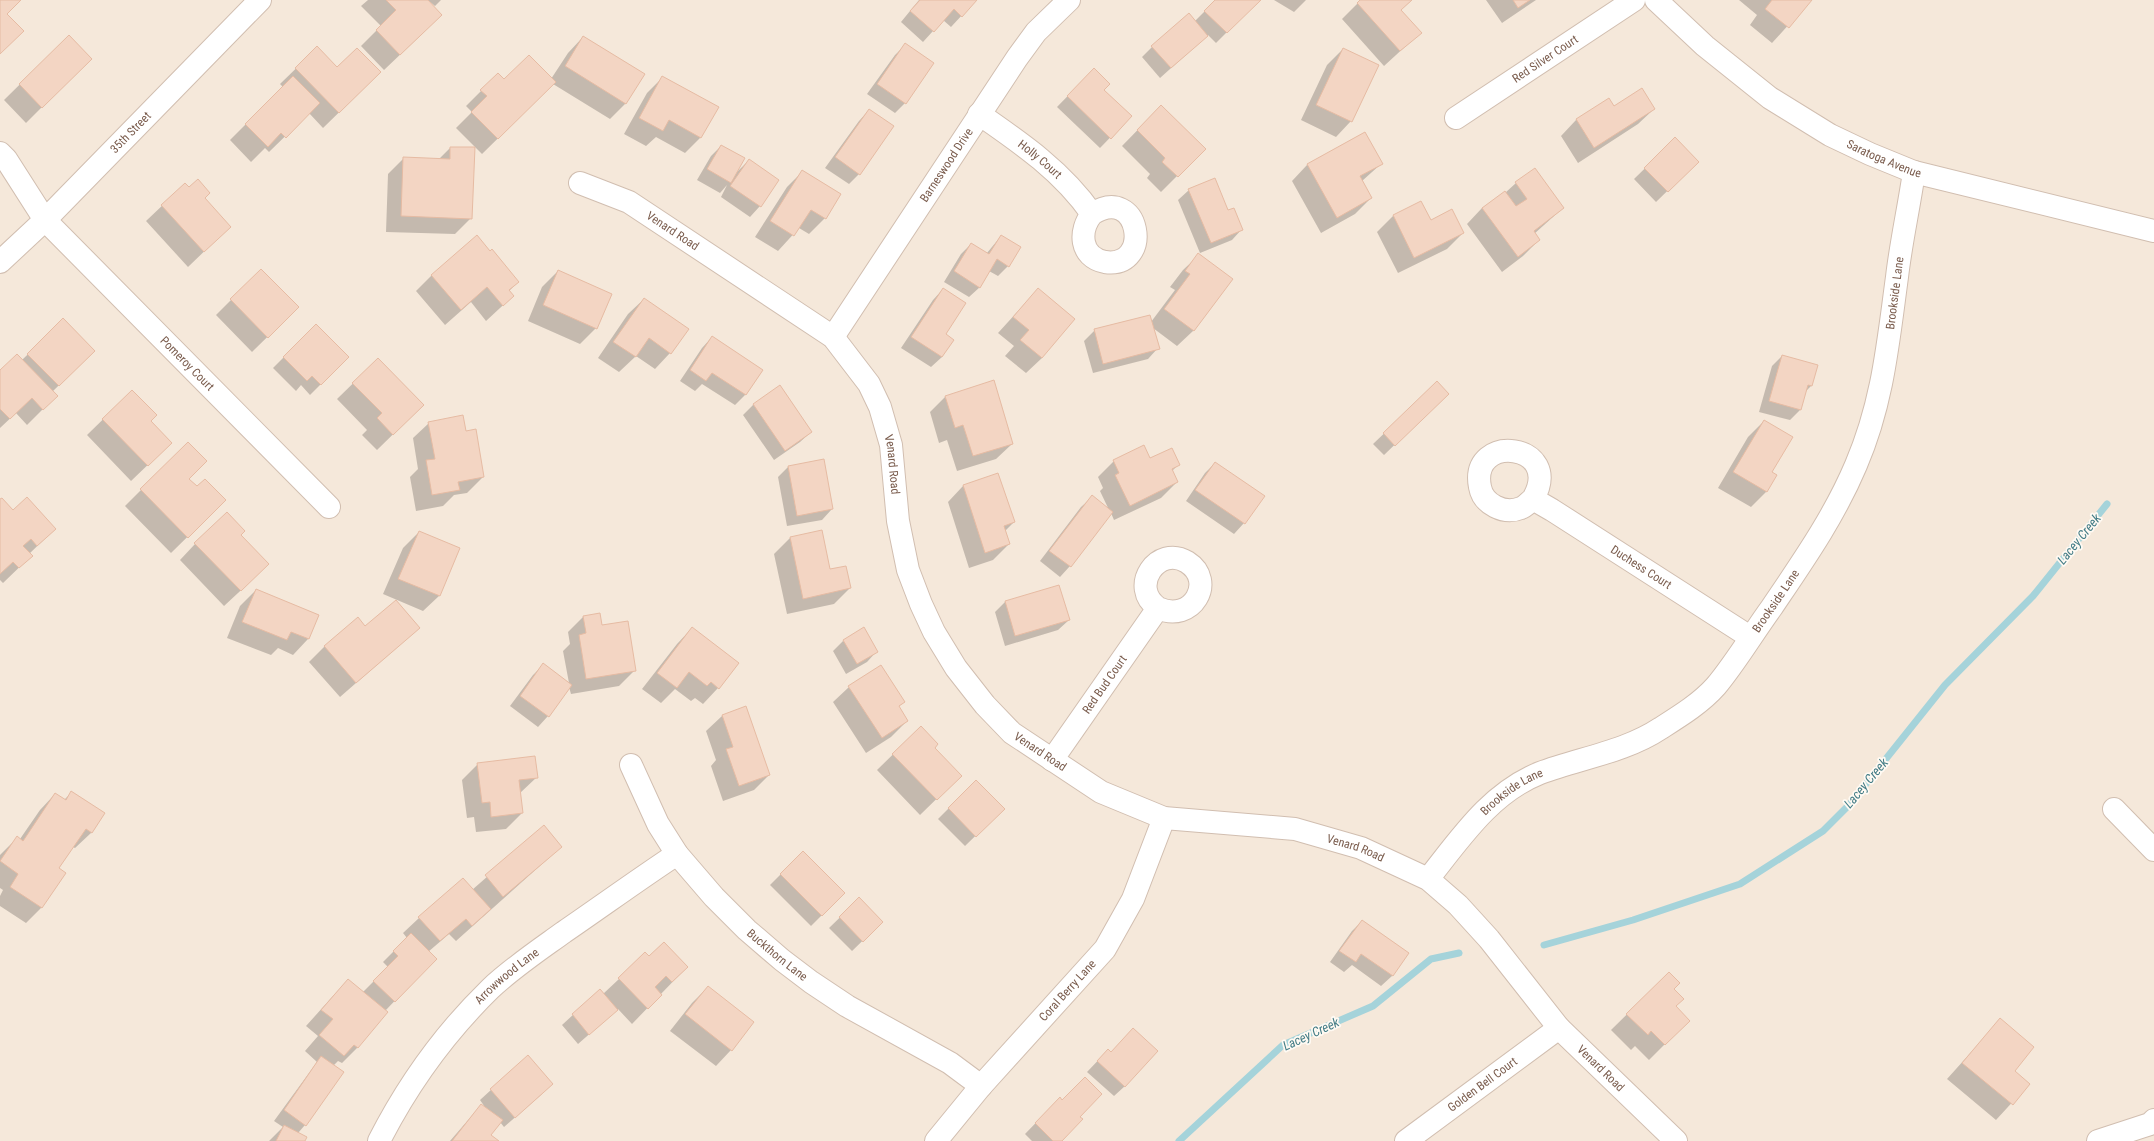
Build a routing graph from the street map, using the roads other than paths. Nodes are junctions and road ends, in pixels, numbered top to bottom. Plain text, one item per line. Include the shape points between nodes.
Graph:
1 (260, 0) edge
2 (1069, 0) edge
3 (1634, 0) edge
4 (1656, 0) edge
5 (979, 114) junction
6 (1456, 118) dead end
7 (0, 153) edge
8 (1914, 172) junction
9 (580, 183) dead end
10 (1092, 214) dead end
11 (45, 220) junction
12 (2154, 231) edge
13 (0, 262) edge
14 (833, 337) junction
15 (1533, 499) dead end
16 (329, 507) dead end
17 (1158, 608) dead end
18 (1750, 637) junction
19 (1052, 760) junction
20 (631, 765) dead end
21 (2114, 809) dead end
22 (1164, 818) junction
23 (2154, 850) edge
24 (676, 854) junction
25 (1428, 879) junction
26 (1559, 1028) junction
27 (981, 1086) junction
28 (2154, 1120) edge
29 (379, 1141) edge
30 (936, 1141) edge
31 (1406, 1141) edge
32 (1676, 1141) edge
33 (2098, 1141) edge

1 - 11 street, 35th Street
2 - 5 street, Barneswood Drive via 1036,32
3 - 6 street, Red Silver Court
4 - 8 street, Saratoga Avenue via 1705,46 1770,98 1830,134
5 - 10 street, Holly Court via 1056,171
5 - 14 street, Barneswood Drive
7 - 11 street, Pomeroy Court
8 - 12 street, Saratoga Avenue
8 - 18 street, Brookside Lane via 1883,381 1867,437 1841,500 1815,545
9 - 14 street, Venard Road via 629,202
11 - 13 street, 35th Street
11 - 16 street, Pomeroy Court
14 - 19 street, Venard Road via 869,384 880,407 891,445 898,521 908,570 920,604 934,632 956,668 985,705 1012,733
15 - 18 street, Duchess Court
17 - 19 street, Red Bud Court
18 - 25 street, Brookside Lane via 1715,687 1688,710 1658,730 1588,759 1538,774 1503,795 1483,812
19 - 22 street, Venard Road via 1101,792
20 - 24 street, Buckthorn Lane via 658,824
21 - 23 street
22 - 25 street, Venard Road via 1295,829 1361,848
22 - 27 street, Coral Berry Lane via 1133,899 1106,949
24 - 27 street, Buckthorn Lane via 714,897 782,960 847,1006 950,1063
24 - 29 street, Arrowwood Lane via 542,948 490,988 421,1071
25 - 26 street, Venard Road via 1458,905 1489,940
26 - 31 street, Golden Bell Court
26 - 32 street, Venard Road
27 - 30 street, Coral Berry Lane
28 - 33 street via 2150,1124

